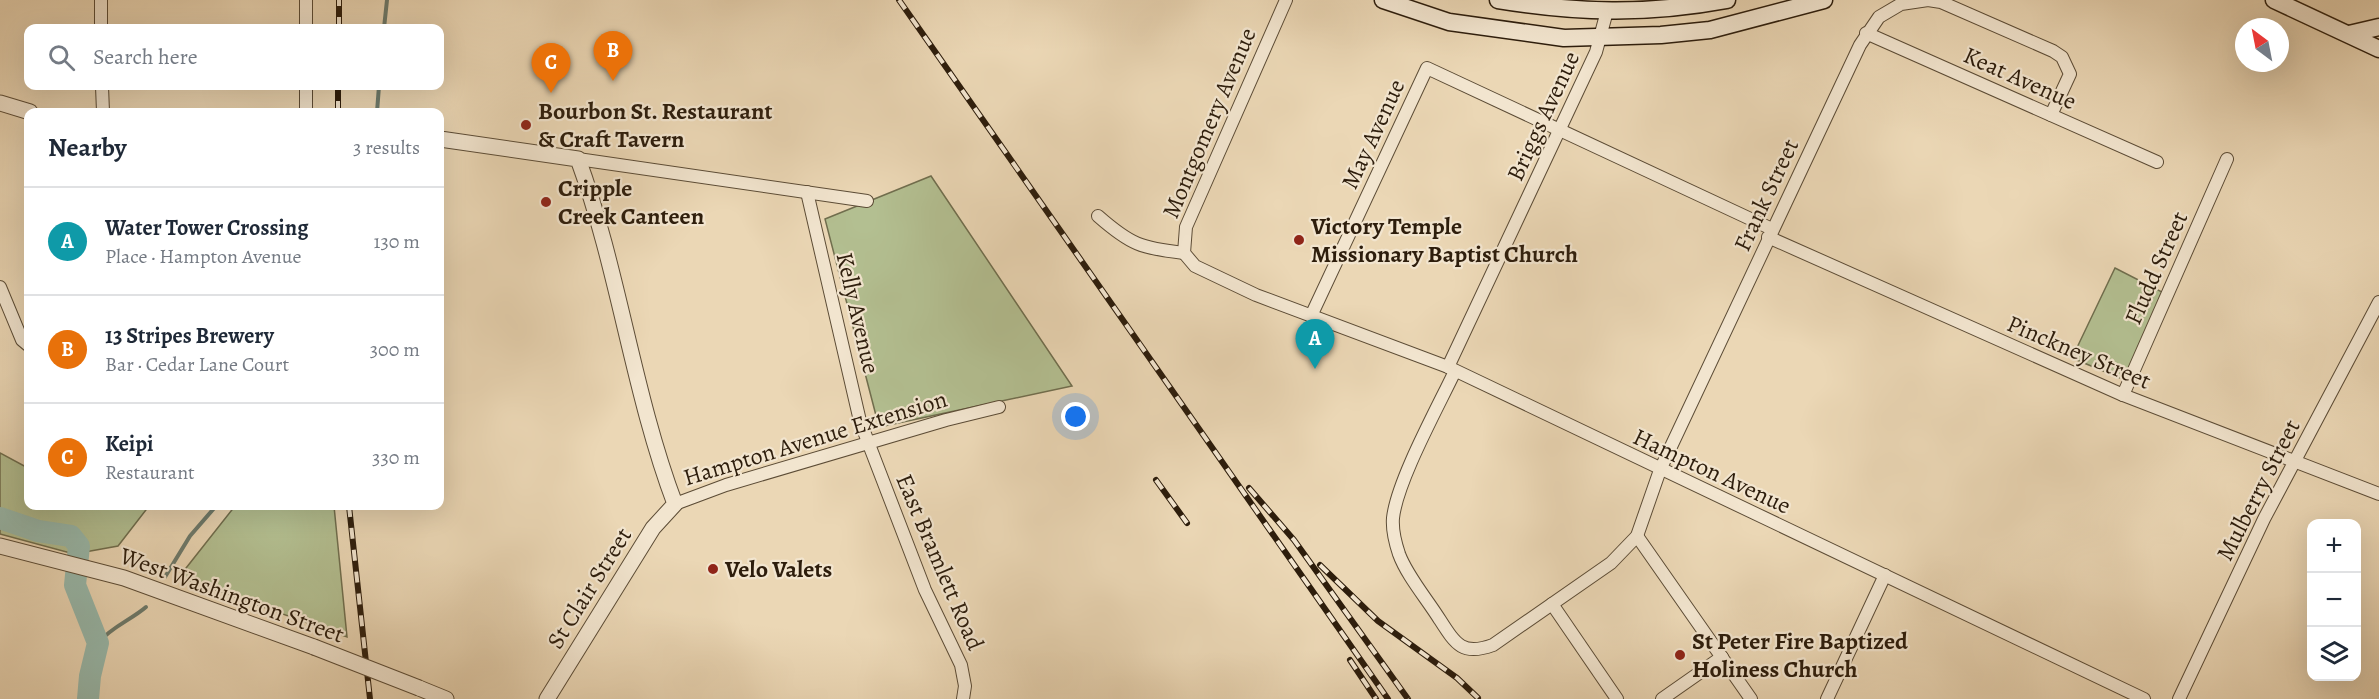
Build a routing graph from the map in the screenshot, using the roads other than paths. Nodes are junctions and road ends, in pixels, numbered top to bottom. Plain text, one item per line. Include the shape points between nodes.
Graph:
1 (101, 0) edge
2 (306, 0) edge
3 (1286, 0) edge
4 (1383, 0) edge
5 (1498, 0) edge
6 (1727, 0) edge
7 (1824, 0) edge
8 (2274, 0) edge
9 (1607, 11) junction
10 (101, 24) edge
11 (306, 24) edge
12 (2379, 27) edge
13 (1866, 33) junction
14 (2349, 34) junction
15 (1601, 38) junction
16 (2379, 49) edge
17 (1427, 68) joint
18 (102, 90) edge
19 (306, 90) edge
20 (0, 103) edge
21 (103, 108) edge
22 (306, 108) edge
23 (24, 110) edge
24 (2051, 115) junction
25 (1560, 131) junction
26 (444, 140) edge
27 (578, 159) junction
28 (2227, 159) dead end
29 (2157, 162) dead end
30 (807, 192) junction
31 (867, 201) dead end
32 (1098, 216) dead end
33 (1770, 233) junction
34 (1184, 253) junction
35 (0, 286) edge
36 (1256, 295) joint
37 (2379, 302) edge
38 (1311, 316) junction
39 (24, 342) edge
40 (1452, 369) junction
41 (2122, 395) junction
42 (999, 407) dead end
43 (868, 443) junction
44 (2295, 461) junction
45 (1660, 470) junction
46 (2379, 494) edge
47 (675, 504) junction
48 (1637, 536) junction
49 (0, 546) edge
50 (1885, 575) junction
51 (1552, 604) junction
52 (1722, 657) junction
53 (446, 699) edge
54 (547, 699) edge
55 (963, 699) edge
56 (1617, 699) edge
57 (1662, 699) edge
58 (1751, 699) edge
59 (1827, 699) edge
60 (2144, 699) edge
61 (2179, 699) edge

1 - 10 street
2 - 11 street
3 - 34 street, Montgomery Avenue via 1191,212 1183,240
4 - 15 main road via 1449,22 1564,38
5 - 9 main road via 1561,10
6 - 9 main road
7 - 15 main road via 1710,30
8 - 14 main road
9 - 15 street, Briggs Avenue
12 - 14 main road
13 - 24 street, Keat Avenue
13 - 24 street, Frank Street via 1878,17 1901,4 1928,0 1941,2 2032,42 2062,57 2068,66 2066,86
13 - 33 street, Frank Street
14 - 16 main road
15 - 25 street, Briggs Avenue
17 - 25 street, Pinckney Street
17 - 38 street, May Avenue
18 - 21 street
19 - 22 street
20 - 23 street
24 - 29 street, Keat Avenue
25 - 33 street, Pinckney Street
25 - 40 street, Briggs Avenue
26 - 27 street
27 - 30 street
27 - 47 street, Hampton Avenue Extension via 594,202 656,449
28 - 41 street, Fludd Street
30 - 31 street
30 - 43 street, Kelly Avenue
32 - 34 street via 1122,237 1145,248
33 - 41 street, Pinckney Street
33 - 45 street, Frank Street
34 - 36 street, Montgomery Avenue via 1195,266
35 - 39 street
36 - 38 street, Hampton Avenue
37 - 44 street, Mulberry Street
38 - 40 street, Hampton Avenue
40 - 45 street, Hampton Avenue
40 - 51 street, Briggs Avenue via 1395,509 1394,537 1400,557 1446,629 1464,649 1476,651 1493,645
41 - 44 street, Pinckney Street
42 - 43 street, Hampton Avenue Extension
43 - 47 street, Hampton Avenue Extension
43 - 55 street, East Bramlett Road via 925,590 961,664
44 - 46 street, Pinckney Street
44 - 61 street, Mulberry Street
45 - 48 street, Frank Street
45 - 50 street, Hampton Avenue
47 - 54 street, St Clair Street via 653,528
48 - 51 street, Frank Street via 1611,563
48 - 52 street
49 - 53 street, West Washington Street, bridge via 161,591
50 - 59 street
50 - 60 street, Hampton Avenue
51 - 56 street
52 - 57 street
52 - 58 street

